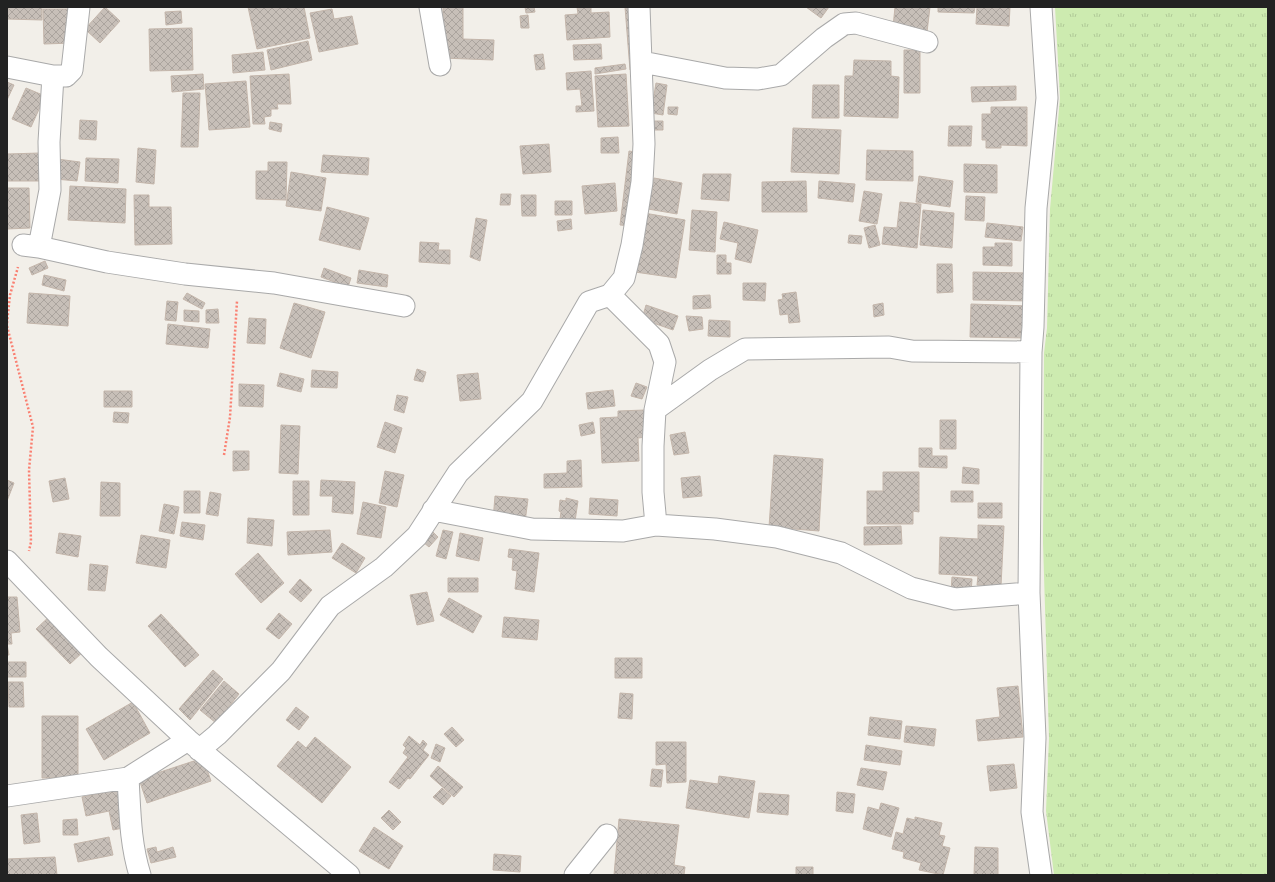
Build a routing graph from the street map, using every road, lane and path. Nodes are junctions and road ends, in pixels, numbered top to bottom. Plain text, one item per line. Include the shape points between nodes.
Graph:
1 (79, 7) edge
2 (430, 7) edge
3 (639, 7) edge
4 (1041, 7) edge
5 (927, 42) dead end
6 (642, 62) junction
7 (440, 65) dead end
8 (7, 67) edge
9 (53, 76) junction
10 (31, 246) junction
11 (238, 279) junction
12 (610, 295) junction
13 (404, 306) dead end
14 (7, 324) edge
15 (1031, 352) junction
16 (656, 409) junction
17 (224, 455) dead end
18 (434, 510) junction
19 (656, 525) junction
20 (7, 561) edge
21 (22, 577) junction
22 (1029, 593) junction
23 (194, 745) junction
24 (128, 778) junction
25 (7, 796) edge
26 (607, 835) dead end
27 (140, 875) edge
28 (349, 875) edge
29 (575, 875) edge
30 (1041, 875) edge

1 - 9 street via 72,70 66,76
2 - 7 street
3 - 6 street
4 - 15 street via 1046,98 1036,208
5 - 6 street via 856,22 844,24 781,75 758,79 725,78
6 - 12 street via 642,182 624,278
8 - 9 street
9 - 10 street via 49,142 50,190
10 - 11 street via 107,262
10 - 14 path via 10,295
11 - 13 street
11 - 17 path via 230,417
12 - 16 street via 659,344 665,362
12 - 18 street via 589,302 532,401 458,474
14 - 21 path via 33,426 30,470 31,542
15 - 16 street via 912,351 889,347 745,349 710,370
15 - 22 street
16 - 19 street via 653,446
18 - 19 street via 532,529 622,531
18 - 23 street via 416,536 384,567 330,606 281,671 218,735
19 - 22 street via 715,529 784,539 840,553 911,588 955,599
20 - 21 street
21 - 23 street via 100,657
22 - 30 street via 1035,738 1032,812
23 - 24 street
23 - 28 street
24 - 25 street
24 - 27 street via 131,831
26 - 29 street

